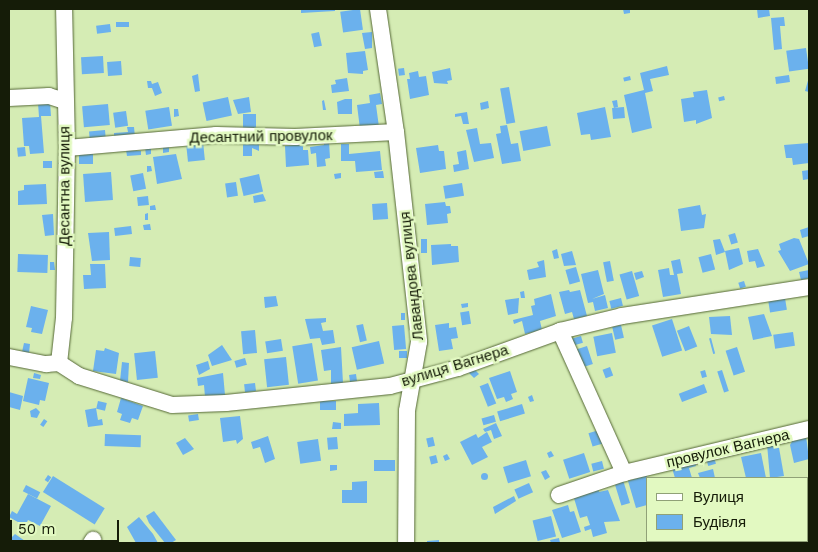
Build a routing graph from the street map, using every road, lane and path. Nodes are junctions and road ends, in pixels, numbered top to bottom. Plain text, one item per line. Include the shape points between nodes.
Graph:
1 (64, 9) edge
2 (378, 9) edge
3 (9, 98) edge
4 (64, 101) junction
5 (396, 132) junction
6 (67, 148) junction
7 (809, 287) edge
8 (560, 331) junction
9 (10, 360) edge
10 (59, 364) junction
11 (414, 381) junction
12 (809, 429) edge
13 (624, 473) junction
14 (559, 495) dead end
15 (406, 543) edge

1 - 4 street, Десантна вулиця
2 - 5 street, Лавандова вулиця
3 - 4 street via 49,96
4 - 6 street, Десантна вулиця
5 - 6 street, Десантний провулок via 295,137 216,135
5 - 11 street, Лавандова вулиця via 419,342
6 - 10 street, Десантна вулиця via 64,318
7 - 8 street, вулиця Вагнера via 622,316
8 - 11 street, вулиця Вагнера
8 - 13 street
9 - 10 street, вулиця Вагнера
10 - 11 street, вулиця Вагнера via 79,376 172,405 253,401
11 - 15 street, Лавандова вулиця via 406,411
12 - 13 street, провулок Вагнера
13 - 14 street, провулок Вагнера

